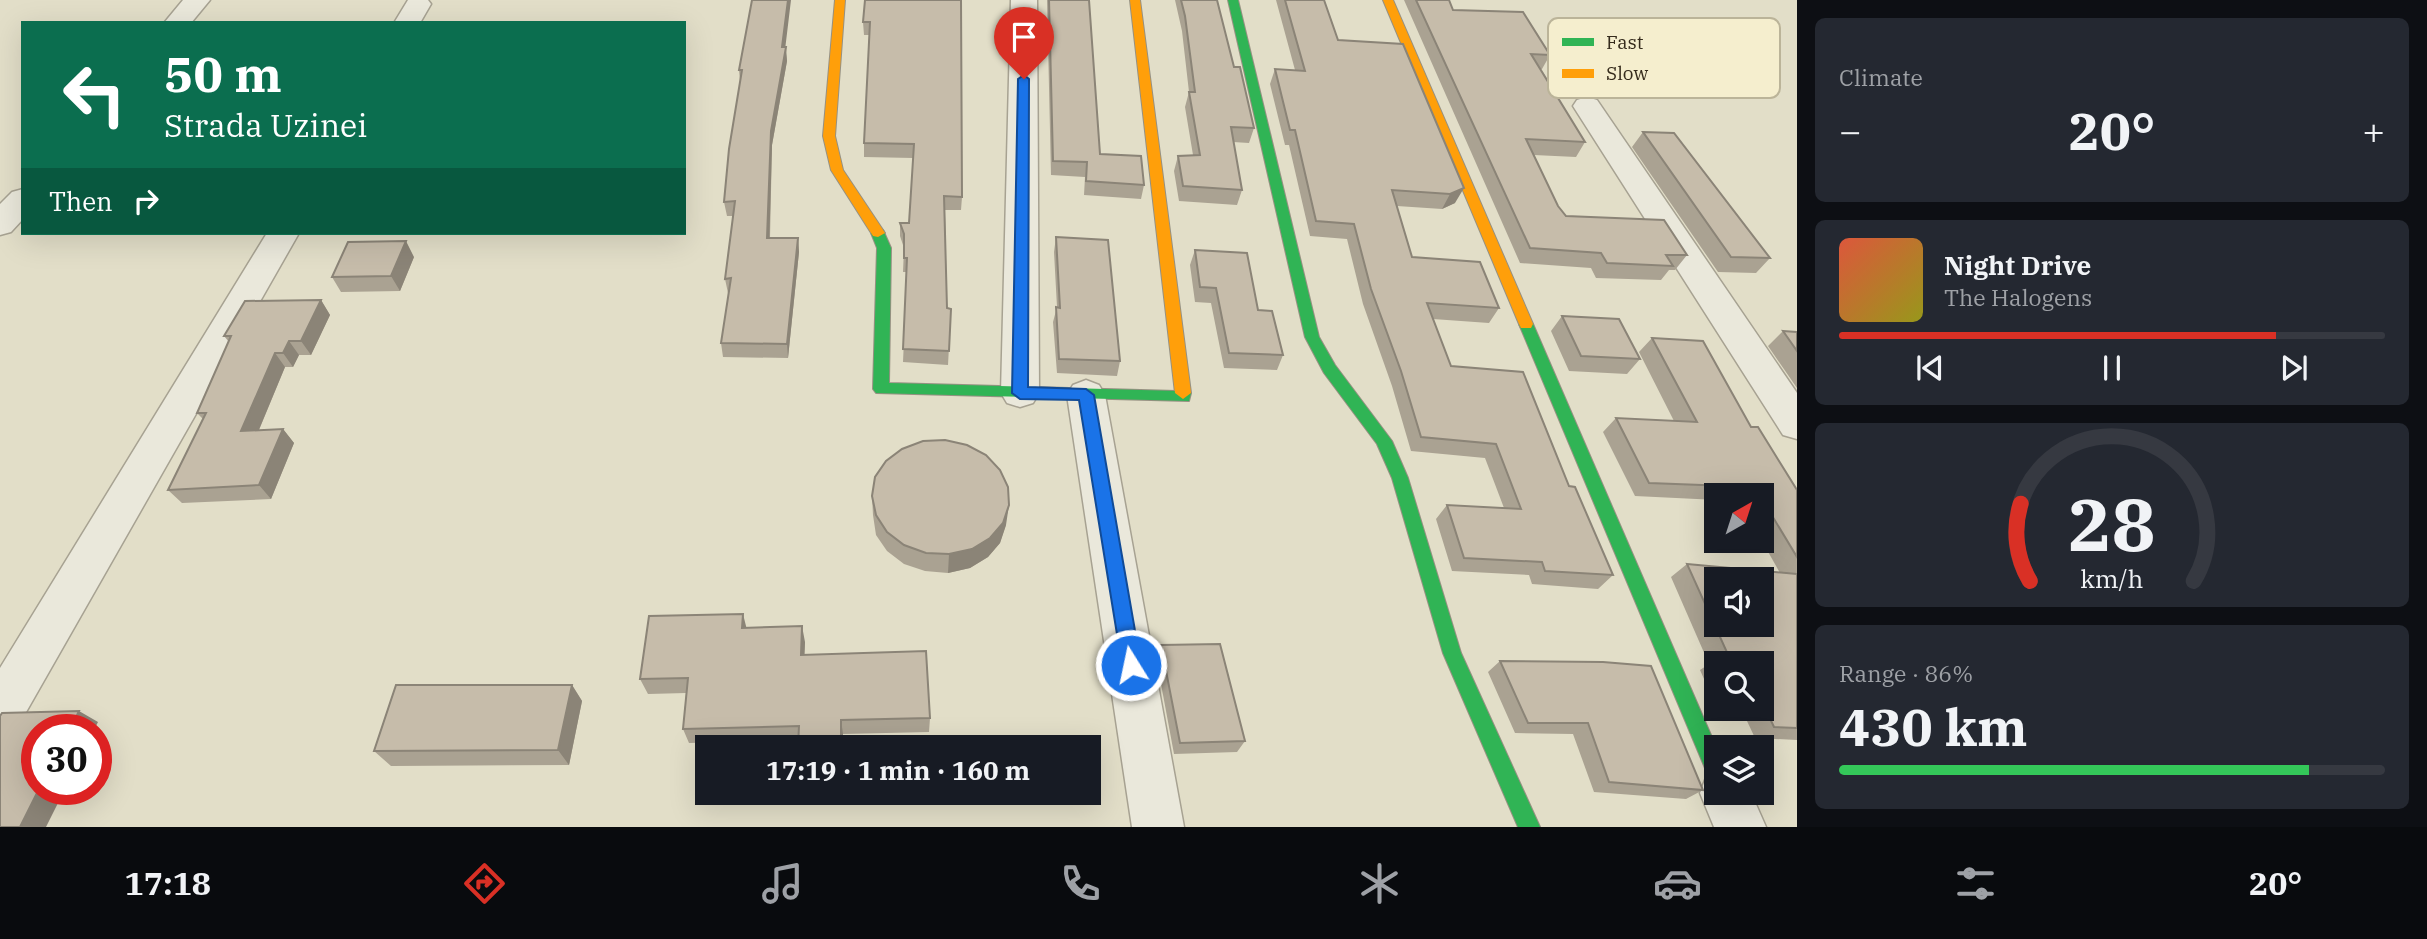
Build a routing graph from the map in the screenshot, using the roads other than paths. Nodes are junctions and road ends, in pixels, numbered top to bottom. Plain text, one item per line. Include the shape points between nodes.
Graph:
1 (197, 0) edge
2 (840, 0) edge
3 (1024, 0) edge
4 (1135, 0) edge
5 (1233, 0) edge
6 (1388, 0) edge
7 (179, 21) edge
8 (1587, 106) dead end
9 (21, 201) edge
10 (0, 225) edge
11 (282, 235) edge
12 (1020, 393) junction
13 (1086, 395) junction
14 (1797, 424) edge
15 (0, 712) edge
16 (1704, 742) edge
17 (1730, 805) edge
18 (1158, 827) edge
19 (1529, 827) edge
20 (1740, 827) edge

1 - 7 street
2 - 12 street via 829,136 837,170 884,248 881,389
3 - 12 street
4 - 13 street via 1184,397
5 - 19 street via 1312,337 1329,369 1384,441 1400,478 1452,653
6 - 16 street
8 - 14 street
9 - 10 street
11 - 15 street
12 - 13 street
13 - 18 street
17 - 20 street

